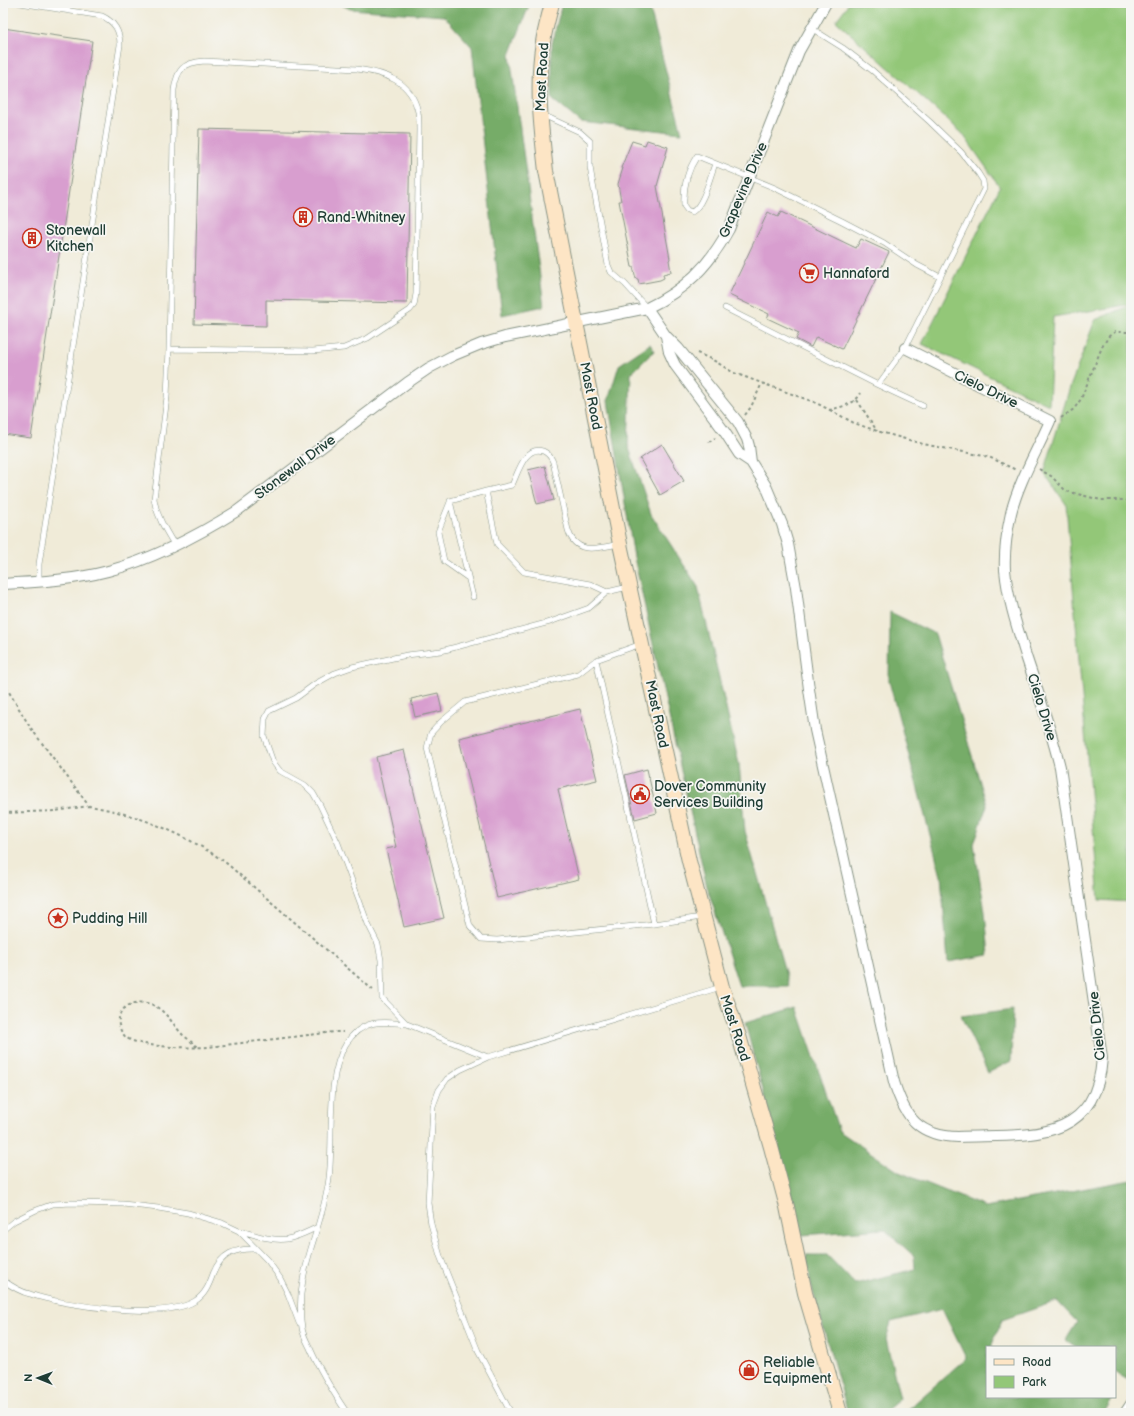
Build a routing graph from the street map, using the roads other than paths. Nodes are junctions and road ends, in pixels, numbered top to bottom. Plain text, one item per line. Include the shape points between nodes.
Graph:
1 (20, 3) edge
2 (552, 3) edge
3 (826, 3) edge
4 (811, 28) junction
5 (540, 114) junction
6 (715, 164) junction
7 (749, 177) junction
8 (940, 277) junction
9 (647, 308) junction
10 (725, 308) dead end
11 (576, 322) junction
12 (666, 336) junction
13 (905, 348) junction
14 (169, 349) junction
15 (878, 385) junction
16 (923, 406) dead end
17 (751, 462) junction
18 (486, 491) junction
19 (450, 501) junction
20 (620, 544) junction
21 (175, 546) junction
22 (468, 578) junction
23 (40, 582) junction
24 (3, 584) edge
25 (629, 587) junction
26 (607, 592) junction
27 (473, 597) dead end
28 (642, 644) junction
29 (596, 660) junction
30 (703, 917) junction
31 (654, 924) junction
32 (722, 987) junction
33 (407, 1024) junction
34 (488, 1057) junction
35 (316, 1228) junction
36 (3, 1230) edge
37 (239, 1231) junction
38 (256, 1249) junction
39 (3, 1280) edge
40 (302, 1330) junction
41 (1131, 1404) edge
42 (347, 1413) edge
43 (511, 1413) edge
44 (840, 1413) edge
45 (1125, 1413) edge

1 - 23 lane via 102,16 116,26 120,38 39,564
2 - 5 street, Mast Road via 543,42 539,85
3 - 4 street, Grapevine Drive
4 - 7 street, Grapevine Drive via 799,51
4 - 8 lane via 843,48 902,96 961,152 983,181 984,189
5 - 9 lane via 580,132 590,141 590,167 608,265 611,272
5 - 11 street, Mast Road via 550,198
6 - 6 lane via 697,156 691,165 683,198 687,210 692,212 697,209
6 - 7 lane
7 - 8 lane via 873,236
7 - 9 street, Grapevine Drive via 728,229 715,252 695,275 661,301
8 - 13 lane
9 - 11 street, Grapevine Drive
9 - 12 street, Cielo Drive
10 - 15 lane
11 - 20 street, Mast Road
11 - 21 street, Stonewall Drive via 481,344 429,368 237,511
12 - 17 street, Cielo Drive via 675,365 739,454
12 - 17 street, Cielo Drive via 738,422 747,439
13 - 15 lane
13 - 17 street, Cielo Drive via 1050,421 1025,474 1012,511 1006,541 1005,569 1014,618 1050,728 1062,778 1101,1043 1101,1075 1097,1089 1084,1110 1064,1126 1048,1132 1030,1134 946,1137 922,1127 904,1110 894,1082 820,756 788,544 766,486
14 - 14 lane via 174,90 182,68 187,64 204,62 357,69 387,75 408,90 418,112 419,130 416,294 410,310 368,338 344,348 312,351
14 - 21 lane via 167,397 154,499 160,521
15 - 16 lane
18 - 19 lane
18 - 20 lane via 512,485 527,455 534,451 544,451 553,462 568,530 573,540 581,547 591,549
18 - 26 lane via 497,544 524,572 590,584
19 - 22 lane
19 - 22 lane via 438,532 444,561
20 - 25 street, Mast Road
21 - 23 street, Stonewall Drive via 108,571
22 - 27 lane
23 - 24 street, Stonewall Drive
25 - 26 lane
25 - 28 street, Mast Road
26 - 33 lane via 589,608 550,622 441,651 407,655 335,673 314,684 296,698 269,711 265,719 264,736 273,762 280,771 313,793 338,843 378,944 382,998
28 - 29 lane
28 - 30 street, Mast Road
29 - 31 lane
29 - 31 lane via 578,674 465,702 431,733 427,748 470,926 481,939 497,940
30 - 31 lane
30 - 32 street, Mast Road
32 - 34 lane
32 - 44 street, Mast Road via 771,1147 805,1293
33 - 34 lane
33 - 35 lane via 369,1024 346,1044 341,1055 332,1104 327,1194
34 - 43 lane via 460,1070 447,1079 439,1090 433,1106 428,1203 440,1256 478,1351
35 - 37 lane via 286,1239
35 - 40 lane via 302,1284
36 - 37 lane via 34,1211 53,1204 72,1203 158,1208 195,1215
37 - 38 lane
38 - 39 lane via 235,1250 227,1255 214,1272 204,1294 186,1306 170,1309 124,1310 89,1306 28,1294
38 - 40 lane via 280,1278
40 - 42 lane via 318,1366
41 - 45 street

